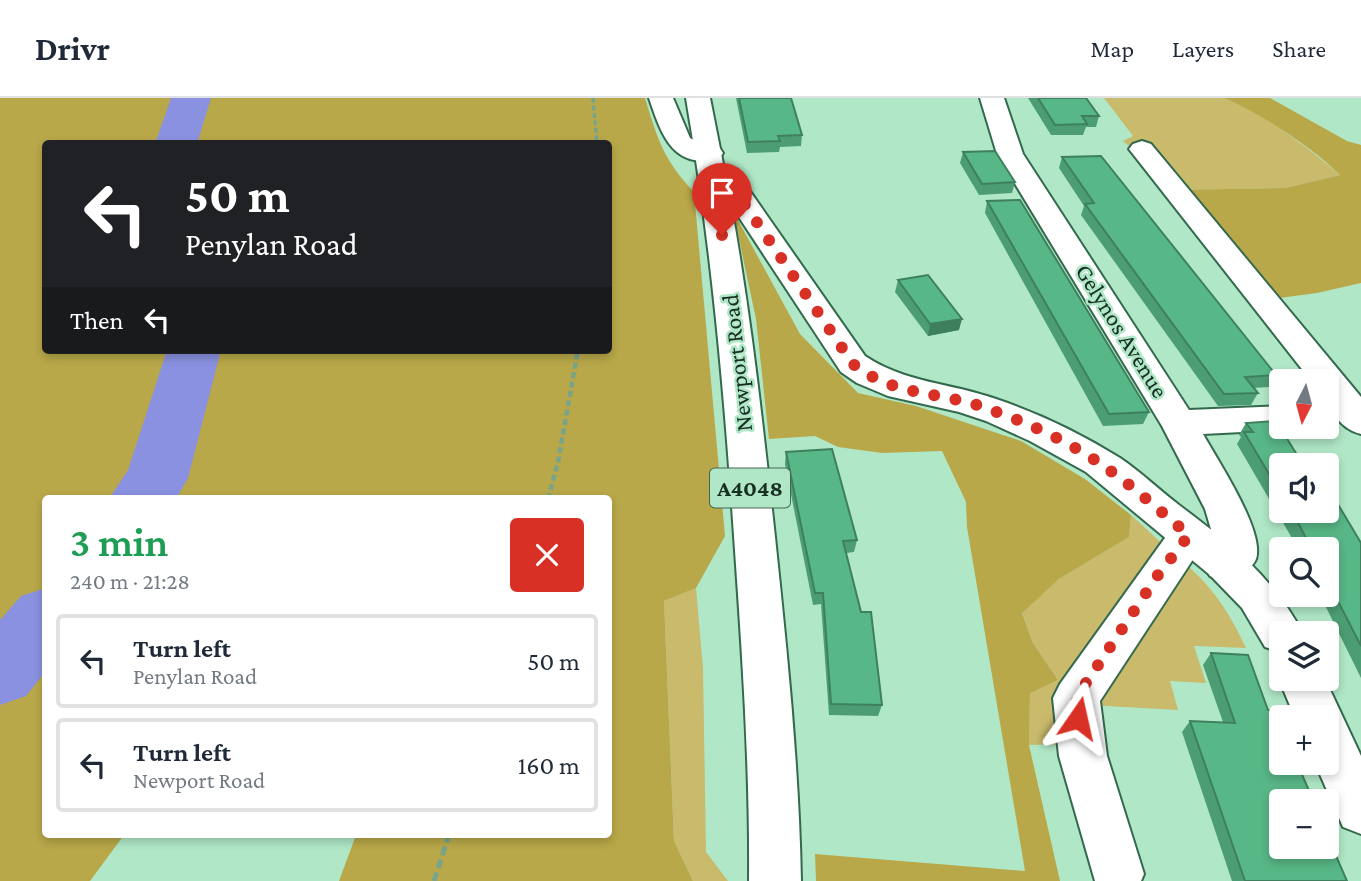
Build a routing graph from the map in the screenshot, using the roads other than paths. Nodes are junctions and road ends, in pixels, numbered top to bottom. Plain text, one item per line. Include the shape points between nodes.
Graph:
1 (661, 98) edge
2 (698, 98) edge
3 (992, 98) edge
4 (1142, 149) dead end
5 (712, 170) junction
6 (1348, 417) edge
7 (1269, 419) edge
8 (1180, 423) junction
9 (1189, 535) junction
10 (1225, 565) junction
11 (1273, 621) edge
12 (1339, 762) edge
13 (1361, 810) edge
14 (1118, 874) dead end
15 (775, 881) edge

1 - 5 main road via 680,145
2 - 5 main road, Newport Road / A4048
3 - 8 main road, Gelynos Avenue via 1009,151
4 - 6 main road
5 - 9 main road via 737,193 853,364 890,386 980,406 1039,430 1102,465
5 - 15 main road, Newport Road / A4048 via 738,356 773,789
7 - 8 main road
8 - 10 main road, Gelynos Avenue via 1234,530 1237,555
9 - 10 main road
9 - 14 main road via 1076,698 1083,756
10 - 11 main road via 1258,595
12 - 13 main road

